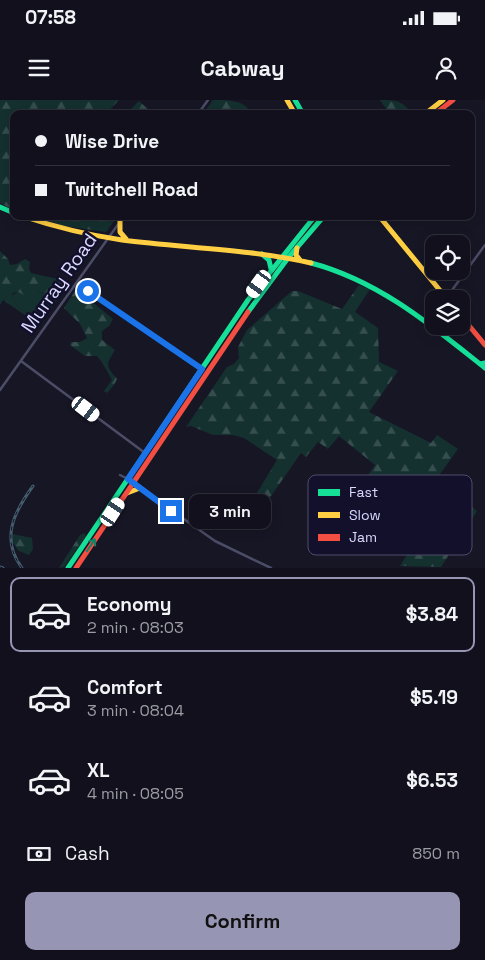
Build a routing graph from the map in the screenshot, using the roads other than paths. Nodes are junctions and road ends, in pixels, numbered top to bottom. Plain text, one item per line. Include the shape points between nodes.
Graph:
1 (443, 100) edge
2 (453, 100) edge
3 (430, 110) edge
4 (440, 110) edge
5 (34, 220) edge
6 (121, 220) edge
7 (122, 220) edge
8 (312, 220) edge
9 (320, 220) edge
10 (381, 220) edge
11 (108, 237) junction
12 (126, 239) junction
13 (485, 245) edge
14 (297, 246) junction
15 (262, 254) junction
16 (281, 257) junction
17 (288, 258) junction
18 (300, 260) junction
19 (271, 269) junction
20 (77, 282) junction
21 (440, 290) edge
22 (453, 290) edge
23 (425, 320) edge
24 (470, 327) edge
25 (444, 335) edge
26 (485, 345) edge
27 (21, 361) junction
28 (483, 365) edge
29 (204, 370) junction
30 (0, 390) edge
31 (148, 455) junction
32 (120, 475) dead end
33 (130, 481) junction
34 (140, 488) junction
35 (126, 494) junction
36 (68, 568) edge
37 (76, 568) edge
38 (271, 568) edge

1 - 3 main road
2 - 4 main road
5 - 11 main road
6 - 11 street, Murray Road
7 - 12 main road via 120,232
8 - 16 main road
9 - 14 main road
10 - 21 main road
11 - 12 main road
11 - 20 street, Murray Road
12 - 15 main road
13 - 22 street
14 - 17 main road
14 - 18 main road via 296,254
15 - 16 main road
15 - 19 main road via 269,260
16 - 17 main road
16 - 19 main road
17 - 18 main road
17 - 29 main road
18 - 23 main road via 364,281
19 - 29 main road
20 - 27 street, Murray Road
20 - 29 street
24 - 26 main road
25 - 28 main road
27 - 30 street, Murray Road
27 - 31 street
29 - 31 main road
31 - 33 main road
32 - 33 street
33 - 34 street
33 - 35 main road
33 - 36 main road
34 - 35 main road
34 - 38 street via 220,544
37 -> 35 main road

